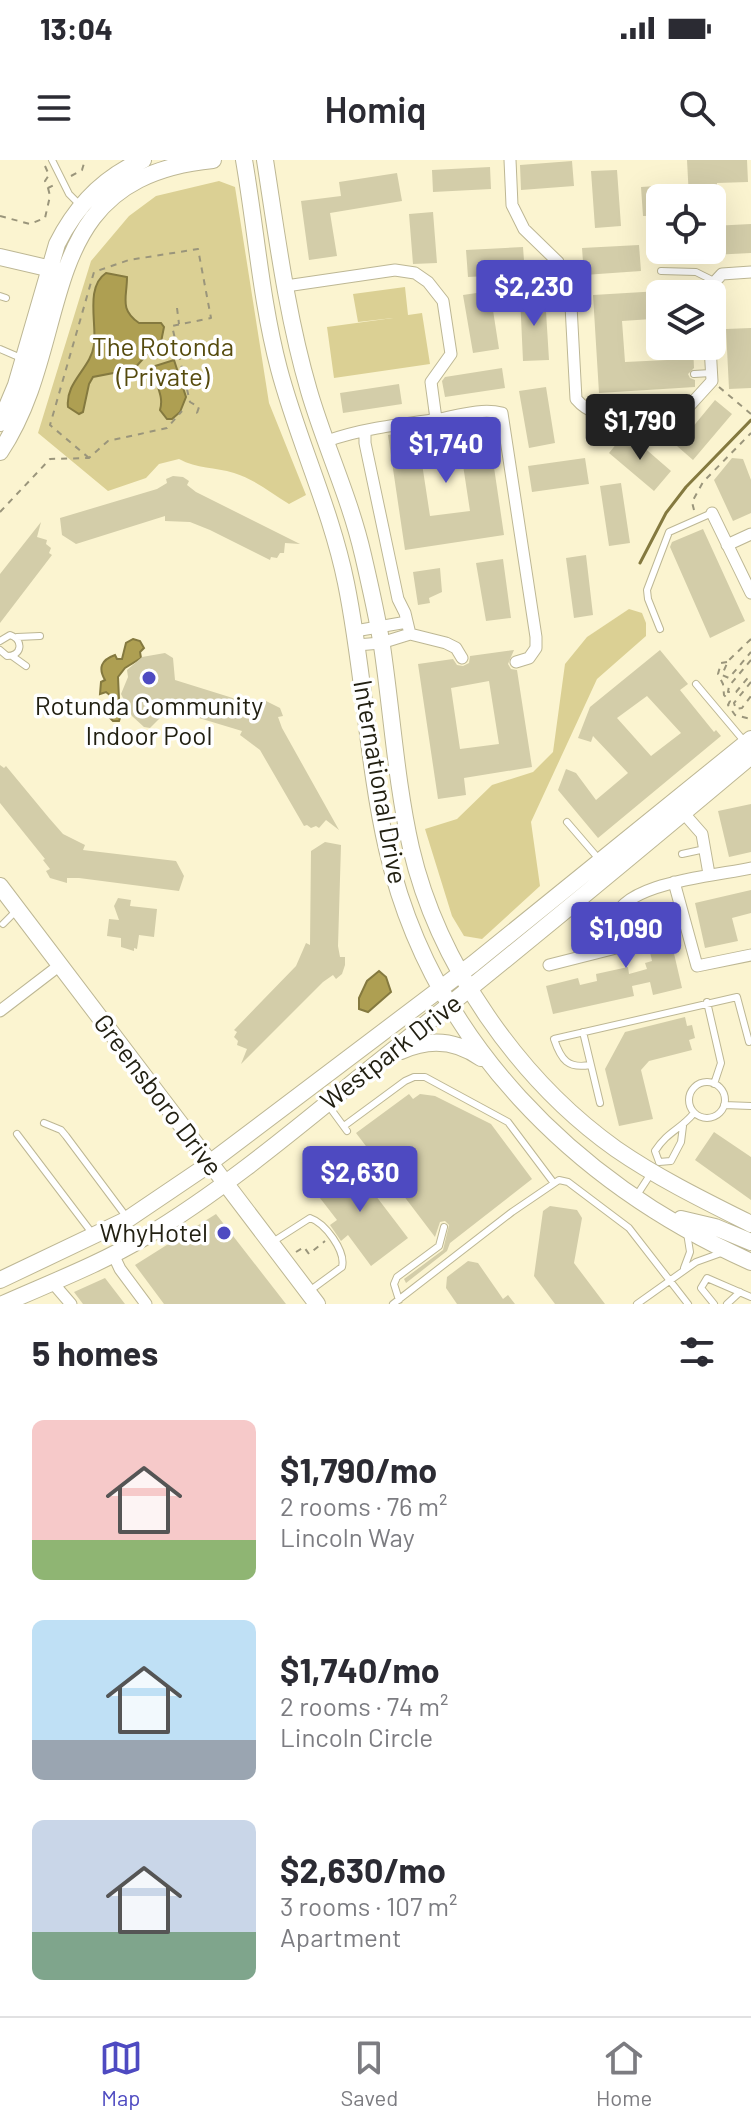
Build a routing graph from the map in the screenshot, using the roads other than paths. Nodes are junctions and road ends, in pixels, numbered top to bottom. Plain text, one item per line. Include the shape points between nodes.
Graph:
1 (52, 160) edge
2 (143, 160) edge
3 (213, 160) edge
4 (244, 160) edge
5 (265, 160) edge
6 (510, 160) edge
7 (81, 205) junction
8 (0, 257) edge
9 (57, 271) junction
10 (661, 271) dead end
11 (751, 272) edge
12 (712, 280) edge
13 (715, 280) edge
14 (286, 286) junction
15 (0, 349) edge
16 (24, 359) junction
17 (710, 360) edge
18 (694, 374) dead end
19 (711, 377) junction
20 (436, 419) junction
21 (0, 423) edge
22 (365, 431) junction
23 (327, 441) junction
24 (0, 452) edge
25 (712, 513) joint
26 (751, 534) edge
27 (727, 545) junction
28 (751, 593) edge
29 (409, 628) junction
30 (660, 629) dead end
31 (380, 635) junction
32 (40, 636) dead end
33 (17, 637) junction
34 (356, 638) junction
35 (0, 641) edge
36 (0, 650) edge
37 (12, 656) junction
38 (462, 658) dead end
39 (516, 662) dead end
40 (26, 666) dead end
41 (696, 684) dead end
42 (749, 746) edge
43 (678, 808) junction
44 (567, 822) dead end
45 (706, 849) junction
46 (682, 854) dead end
47 (600, 861) junction
48 (751, 868) edge
49 (709, 874) junction
50 (674, 882) junction
51 (0, 886) edge
52 (18, 910) junction
53 (3, 924) dead end
54 (751, 955) edge
55 (60, 965) junction
56 (549, 965) dead end
57 (462, 973) junction
58 (440, 988) junction
59 (472, 988) junction
60 (707, 1002) junction
61 (450, 1005) junction
62 (0, 1011) edge
63 (583, 1032) junction
64 (749, 1042) edge
65 (382, 1060) junction
66 (489, 1063) junction
67 (590, 1065) junction
68 (714, 1084) junction
69 (600, 1103) dead end
70 (327, 1104) junction
71 (724, 1105) junction
72 (751, 1106) edge
73 (694, 1113) junction
74 (44, 1123) dead end
75 (683, 1126) junction
76 (17, 1134) dead end
77 (210, 1164) junction
78 (656, 1166) junction
79 (224, 1182) junction
80 (553, 1182) junction
81 (635, 1198) junction
82 (664, 1215) junction
83 (128, 1219) junction
84 (751, 1222) edge
85 (444, 1227) dead end
86 (686, 1228) junction
87 (94, 1236) junction
88 (751, 1242) edge
89 (271, 1244) junction
90 (113, 1254) junction
91 (745, 1259) edge
92 (683, 1271) junction
93 (0, 1280) edge
94 (670, 1280) junction
95 (52, 1282) junction
96 (740, 1292) junction
97 (751, 1297) edge
98 (312, 1298) edge
99 (396, 1302) edge
100 (3, 1304) edge
101 (71, 1304) edge
102 (146, 1304) edge
103 (637, 1304) edge
104 (688, 1304) edge
105 (714, 1304) edge
106 (727, 1304) edge

1 - 7 lane via 69,194
2 - 7 main road via 112,177
3 - 9 main road via 158,171 119,193 93,216
4 - 34 main road, International Drive via 277,363 340,555
5 - 14 main road, International Drive
6 - 19 street via 512,205 524,229 558,262 570,287 576,399 586,410 643,417 662,436
7 - 9 main road via 57,244
8 - 9 main road
9 - 16 main road
9 - 24 main road via 26,404
10 - 12 lane via 696,272
11 - 13 street via 722,274
14 - 20 street via 395,270 415,273 428,282 443,301 451,354 431,382
14 - 23 main road, International Drive via 302,366
15 - 16 lane
16 - 21 main road
17 - 19 street
18 - 19 lane
20 - 22 street
20 - 39 street via 502,413 536,637 529,658
22 - 23 street
22 - 29 street via 398,599
23 - 31 main road, International Drive via 356,528
25 - 27 street
25 - 30 lane via 669,532 647,590
26 - 27 street
27 - 28 street
29 - 31 street
29 - 38 street via 456,648
31 - 34 street
31 - 57 main road, International Drive via 411,849 435,923
32 - 33 lane
33 - 35 lane via 7,635
33 - 37 lane via 20,647
34 - 58 main road, International Drive via 388,852 409,921
36 - 37 lane
37 - 40 lane
41 - 42 lane
42 - 43 main road, Westpark Drive
43 - 45 street via 702,834
43 - 47 main road, Westpark Drive
43 - 59 main road, Westpark Drive
44 - 47 lane
45 - 46 lane
45 - 49 street
47 - 57 main road, Westpark Drive
48 - 49 street
49 - 50 street
50 - 54 street via 697,966
50 - 56 street via 644,893 620,911 615,921 620,947
51 - 52 main road, Greensboro Drive
52 - 53 lane
52 - 55 main road, Greensboro Drive
55 - 62 street
55 - 77 main road, Greensboro Drive
57 - 58 main road, Westpark Drive
57 - 59 main road, International Drive
58 - 61 main road, International Drive
58 - 77 main road, Westpark Drive
59 - 61 main road, Westpark Drive
59 - 78 main road, International Drive via 514,1051 557,1099 615,1148
60 - 63 lane
60 - 64 lane via 737,997
60 - 68 lane via 721,1063
61 - 65 main road, Westpark Drive
61 - 66 main road, International Drive
63 - 67 lane
63 - 67 lane via 554,1039 570,1065
65 - 66 main road via 418,1044 440,1042
65 - 70 main road, Westpark Drive
66 - 81 main road, International Drive via 571,1149
67 - 69 lane
68 - 71 lane via 723,1093
68 - 73 lane via 702,1083 692,1090 689,1102
70 - 79 main road, Westpark Drive
70 - 80 lane via 346,1128 409,1078 425,1077 508,1122
71 - 72 lane
71 - 73 lane via 712,1117
73 - 75 lane
74 - 83 lane via 61,1130
75 - 78 lane via 671,1161
75 - 78 lane via 666,1135 655,1151
76 - 87 lane
77 - 79 main road, Greensboro Drive
77 - 83 main road, Westpark Drive
78 - 81 lane
78 - 84 main road, International Drive
79 - 89 main road, Greensboro Drive
79 - 90 main road, Westpark Drive
80 - 94 lane via 568,1182 629,1228
80 - 99 lane
81 - 82 main road, International Drive
82 - 86 main road, International Drive
82 - 88 main road
83 - 87 main road, Westpark Drive
85 - 99 lane via 439,1246 397,1277
86 - 91 main road, International Drive
86 - 92 lane via 690,1252
87 - 93 main road, Westpark Drive
89 - 98 main road, Greensboro Drive
89 - 98 lane via 310,1218 330,1237 343,1256 342,1267
90 - 95 main road, Westpark Drive
90 - 102 street
91 - 92 lane via 716,1253
92 - 94 lane
94 - 103 lane
94 - 104 lane
95 - 100 main road, Westpark Drive
95 - 101 street
96 - 97 lane
96 - 105 lane via 707,1278 701,1288
96 - 106 lane

